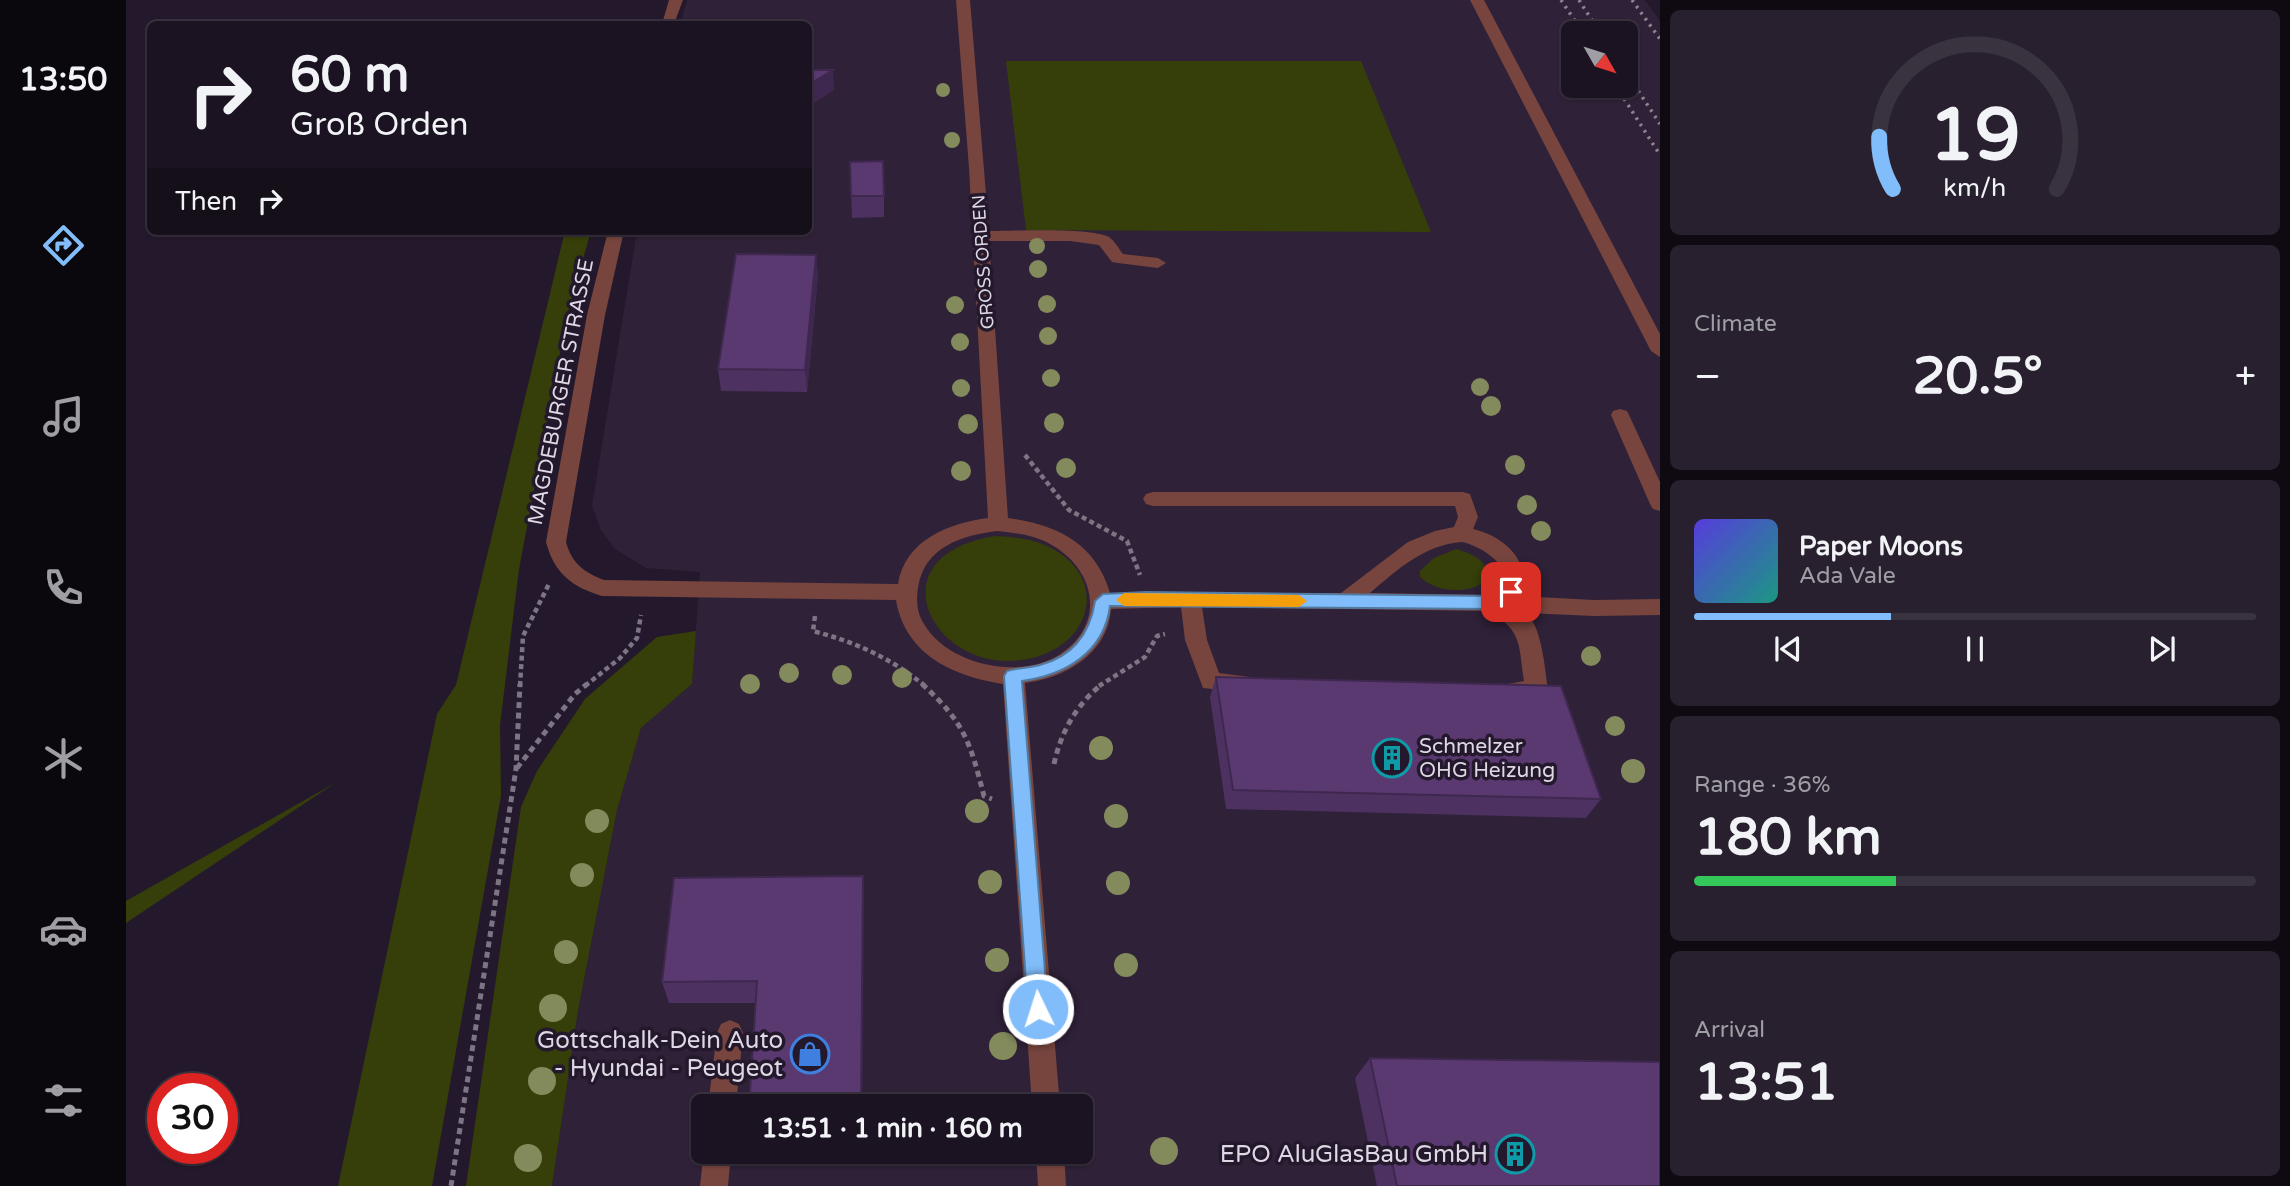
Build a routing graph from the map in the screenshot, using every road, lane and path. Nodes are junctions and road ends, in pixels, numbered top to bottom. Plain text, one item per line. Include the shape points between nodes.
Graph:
1 (676, 0) edge
2 (963, 0) edge
3 (1477, 0) edge
4 (669, 21) edge
5 (954, 128) dead end
6 (973, 128) junction
7 (615, 235) edge
8 (981, 236) junction
9 (1158, 263) dead end
10 (1660, 351) edge
11 (1620, 415) dead end
12 (1020, 446) dead end
13 (1153, 499) dead end
14 (1660, 504) edge
15 (998, 524) junction
16 (1462, 532) junction
17 (560, 562) junction
18 (645, 590) junction
19 (905, 592) junction
20 (817, 593) junction
21 (1147, 598) junction
22 (1190, 599) junction
23 (1103, 601) junction
24 (1344, 602) junction
25 (1495, 603) junction
26 (1660, 607) edge
27 (1194, 627) junction
28 (1157, 636) junction
29 (1013, 676) junction
30 (1266, 684) edge
31 (1496, 689) edge
32 (1053, 768) dead end
33 (516, 769) junction
34 (1022, 802) junction
35 (730, 1032) dead end
36 (723, 1094) edge
37 (1045, 1094) edge
38 (716, 1164) edge
39 (1051, 1164) edge
40 (451, 1186) edge
41 (714, 1186) edge
42 (1052, 1186) edge

1 - 4 street
2 - 6 street, GROSS ORDEN
3 - 10 street
5 - 6 street
6 - 8 street, GROSS ORDEN
7 - 17 street, MAGDEBURGER STRASSE via 574,434 556,542
8 - 9 street via 1070,236 1104,241 1118,258
8 - 15 street, GROSS ORDEN
11 - 14 street
12 - 21 path via 1069,510 1128,541
13 - 16 street via 1463,499 1468,517
15 - 19 street via 971,527 925,551 911,570
15 - 23 street via 1048,534 1080,555 1096,576
16 - 24 street via 1420,544
16 - 25 street via 1492,542 1514,572 1511,592
17 - 18 street via 578,578 602,587
17 - 33 path via 523,636
18 - 20 street
18 - 33 path via 637,638 575,694
19 - 20 street
19 - 29 street via 907,613 934,651 975,671
20 - 34 path via 813,631 853,641 908,670 955,716 971,744 984,796
21 - 22 street
21 - 23 street
21 - 28 path
22 - 24 street
22 - 27 street
23 - 29 street via 1100,623 1088,643 1068,660 1042,672
24 - 25 street
25 - 26 street
25 - 31 street via 1522,622 1536,690
27 - 28 path
27 - 30 street via 1211,682
28 - 32 path via 1153,651 1141,662 1088,696 1057,743
29 - 34 street
33 - 40 path
34 - 37 street
35 - 36 street
38 - 41 street
39 - 42 street

